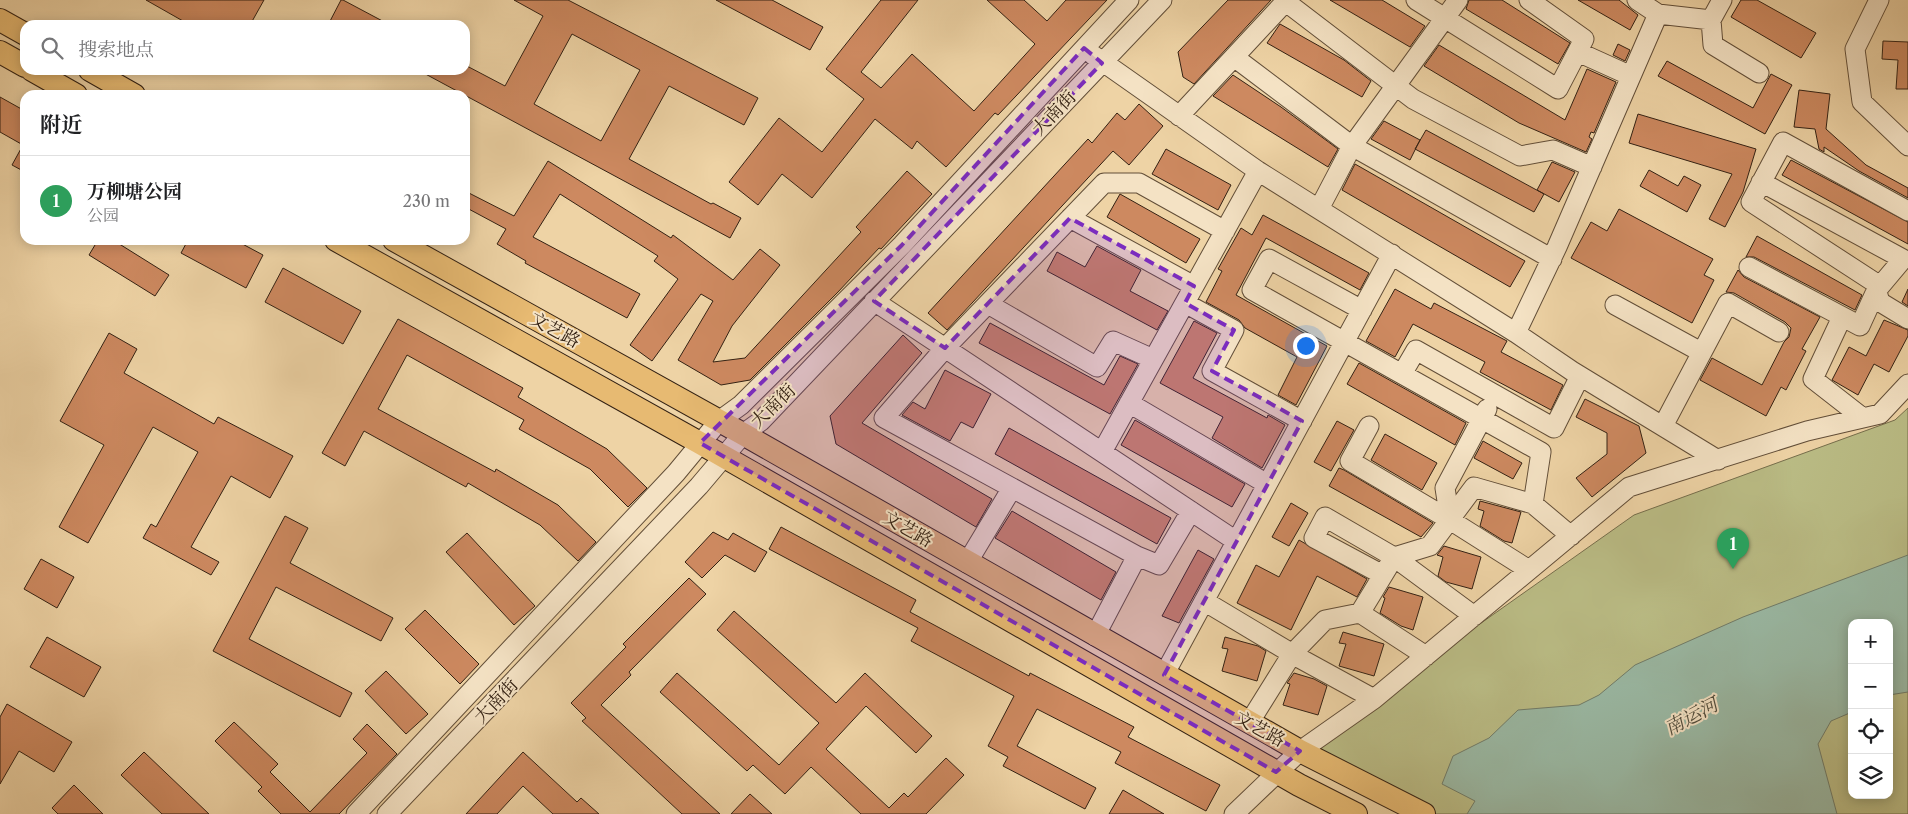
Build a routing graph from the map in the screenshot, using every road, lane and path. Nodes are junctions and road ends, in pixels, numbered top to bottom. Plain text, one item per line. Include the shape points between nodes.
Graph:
1 (1129, 0) edge
2 (1162, 0) edge
3 (1416, 0) edge
4 (1458, 0) edge
5 (1529, 0) edge
6 (1637, 0) edge
7 (1722, 0) edge
8 (1879, 0) edge
9 (1287, 1) edge
10 (1658, 14) junction
11 (1446, 19) junction
12 (0, 20) edge
13 (1711, 20) junction
14 (20, 31) edge
15 (1084, 48) junction
16 (0, 52) edge
17 (1578, 52) junction
18 (1234, 57) junction
19 (20, 63) edge
20 (1102, 63) junction
21 (1759, 73) dead end
22 (41, 75) edge
23 (99, 75) edge
24 (1631, 76) junction
25 (1396, 86) junction
26 (67, 90) edge
27 (125, 90) edge
28 (1179, 116) junction
29 (1352, 146) junction
30 (1908, 146) edge
31 (1592, 166) junction
32 (1258, 171) junction
33 (1761, 182) junction
34 (1319, 209) junction
35 (1908, 211) edge
36 (1070, 218) junction
37 (1224, 231) junction
38 (345, 245) edge
39 (403, 245) edge
40 (1392, 254) junction
41 (1552, 259) junction
42 (1749, 267) dead end
43 (1194, 286) junction
44 (1876, 291) junction
45 (874, 301) junction
46 (1184, 303) junction
47 (988, 304) junction
48 (1614, 305) dead end
49 (1362, 310) junction
50 (1842, 317) junction
51 (1908, 319) edge
52 (1779, 332) dead end
53 (1516, 333) junction
54 (1344, 342) junction
55 (945, 348) junction
56 (1701, 352) junction
57 (1153, 359) junction
58 (1402, 374) junction
59 (1580, 376) junction
60 (1908, 384) edge
61 (1496, 395) junction
62 (1129, 403) junction
63 (1863, 418) junction
64 (1482, 419) junction
65 (719, 421) junction
66 (1302, 421) junction
67 (1369, 426) dead end
68 (1663, 426) junction
69 (1554, 428) junction
70 (743, 434) junction
71 (700, 443) junction
72 (1102, 452) junction
73 (1541, 452) junction
74 (724, 456) junction
75 (1718, 460) junction
76 (1267, 484) junction
77 (1012, 488) junction
78 (1533, 504) junction
79 (1191, 511) junction
80 (1450, 520) junction
81 (1571, 536) junction
82 (1236, 541) junction
83 (1137, 556) junction
84 (1394, 557) junction
85 (967, 563) junction
86 (1529, 570) junction
87 (1383, 575) junction
88 (1204, 601) junction
89 (1360, 613) junction
90 (1474, 616) junction
91 (1095, 636) junction
92 (1292, 654) junction
93 (1426, 656) junction
94 (1164, 675) junction
95 (1374, 699) junction
96 (1248, 723) junction
97 (1300, 752) junction
98 (1276, 772) junction
99 (356, 814) edge
100 (388, 814) edge
101 (1234, 814) edge
102 (1356, 814) edge
103 (1424, 814) edge

1 - 15 street, 大南街
2 - 20 street, 大南街
3 - 11 street
4 - 11 street
5 - 17 street via 1584,39
6 - 10 street
7 - 13 street
8 - 30 street via 1855,49 1862,102
9 - 18 street
9 - 25 street
10 - 13 street
10 - 24 street
11 - 17 street via 1558,89
11 - 25 street
12 - 14 main road
13 - 21 street via 1713,45
15 - 20 street
15 - 65 street, 大南街 via 902,245 741,404
16 - 19 main road
17 - 24 street
18 - 28 street
18 - 29 street
20 - 28 street
20 - 45 street, 大南街
22 - 26 main road
23 - 27 main road
24 - 31 street
25 - 29 street
25 - 31 street via 1412,99 1520,156 1553,150
28 - 32 street
29 - 34 street
29 - 41 street
31 - 41 street
32 - 34 street
32 - 37 street
33 - 35 street via 1783,142
33 - 44 street via 1751,202 1874,282
33 - 44 street via 1903,258
34 - 40 street
36 - 37 street via 1104,183 1139,183
36 - 43 street
36 - 47 street
37 - 43 street
38 - 71 main road, 文艺路
39 - 65 main road, 文艺路
40 - 49 street
40 - 53 street
41 - 53 street
42 - 50 street
43 - 46 street
44 - 50 street via 1860,326
44 - 51 street via 1880,302
45 - 55 street
45 - 70 street, 大南街 via 761,421
46 - 57 street
46 - 66 street via 1234,330 1212,371
47 - 55 street
47 - 57 street via 1097,367 1113,341
48 - 56 street
49 - 54 street
49 - 54 street via 1269,258 1252,290
50 - 63 street via 1813,379
52 - 56 street via 1728,303
53 - 59 street
54 - 58 street
54 - 66 street
55 - 72 street
55 - 77 street via 884,418
56 - 68 street
57 - 62 street
58 - 61 street via 1416,350
58 - 64 street
59 - 68 street
59 - 69 street
60 - 63 street via 1880,414
61 - 64 street
61 - 69 street
62 - 72 street
62 - 76 street
63 - 75 street via 1807,431
64 - 73 street
64 - 80 street via 1445,488
65 - 70 main road, 文艺路
65 - 71 street, 大南街
66 - 76 street
67 - 80 street via 1350,461
68 - 75 street
69 - 73 street
70 - 74 street, 大南街
70 - 85 main road, 文艺路
71 - 74 main road, 文艺路
71 - 99 street, 大南街 via 676,473
72 - 79 street
73 - 78 street
74 - 98 main road, 文艺路
74 - 100 street, 大南街
75 - 81 street via 1629,487
76 - 82 street
77 - 83 street
77 - 85 street
78 - 80 street via 1474,487
78 - 81 street
79 - 82 street
79 - 83 street via 1159,565
80 - 84 street via 1430,546
80 - 86 street
81 - 86 street
82 - 88 street
83 - 91 street
84 - 87 street
84 - 87 street via 1325,517 1314,538
84 - 90 street
85 - 91 main road, 文艺路
86 - 90 street
87 - 89 street
88 - 92 street
88 - 94 street
89 - 92 street via 1325,620
89 - 93 street
90 - 93 street
91 - 94 main road, 文艺路
92 - 95 street
92 - 96 street
93 - 95 street
94 - 96 main road, 文艺路
95 - 97 street
96 - 97 main road, 文艺路
97 - 98 street
97 - 103 main road, 文艺路
98 - 101 street
98 - 102 main road, 文艺路

